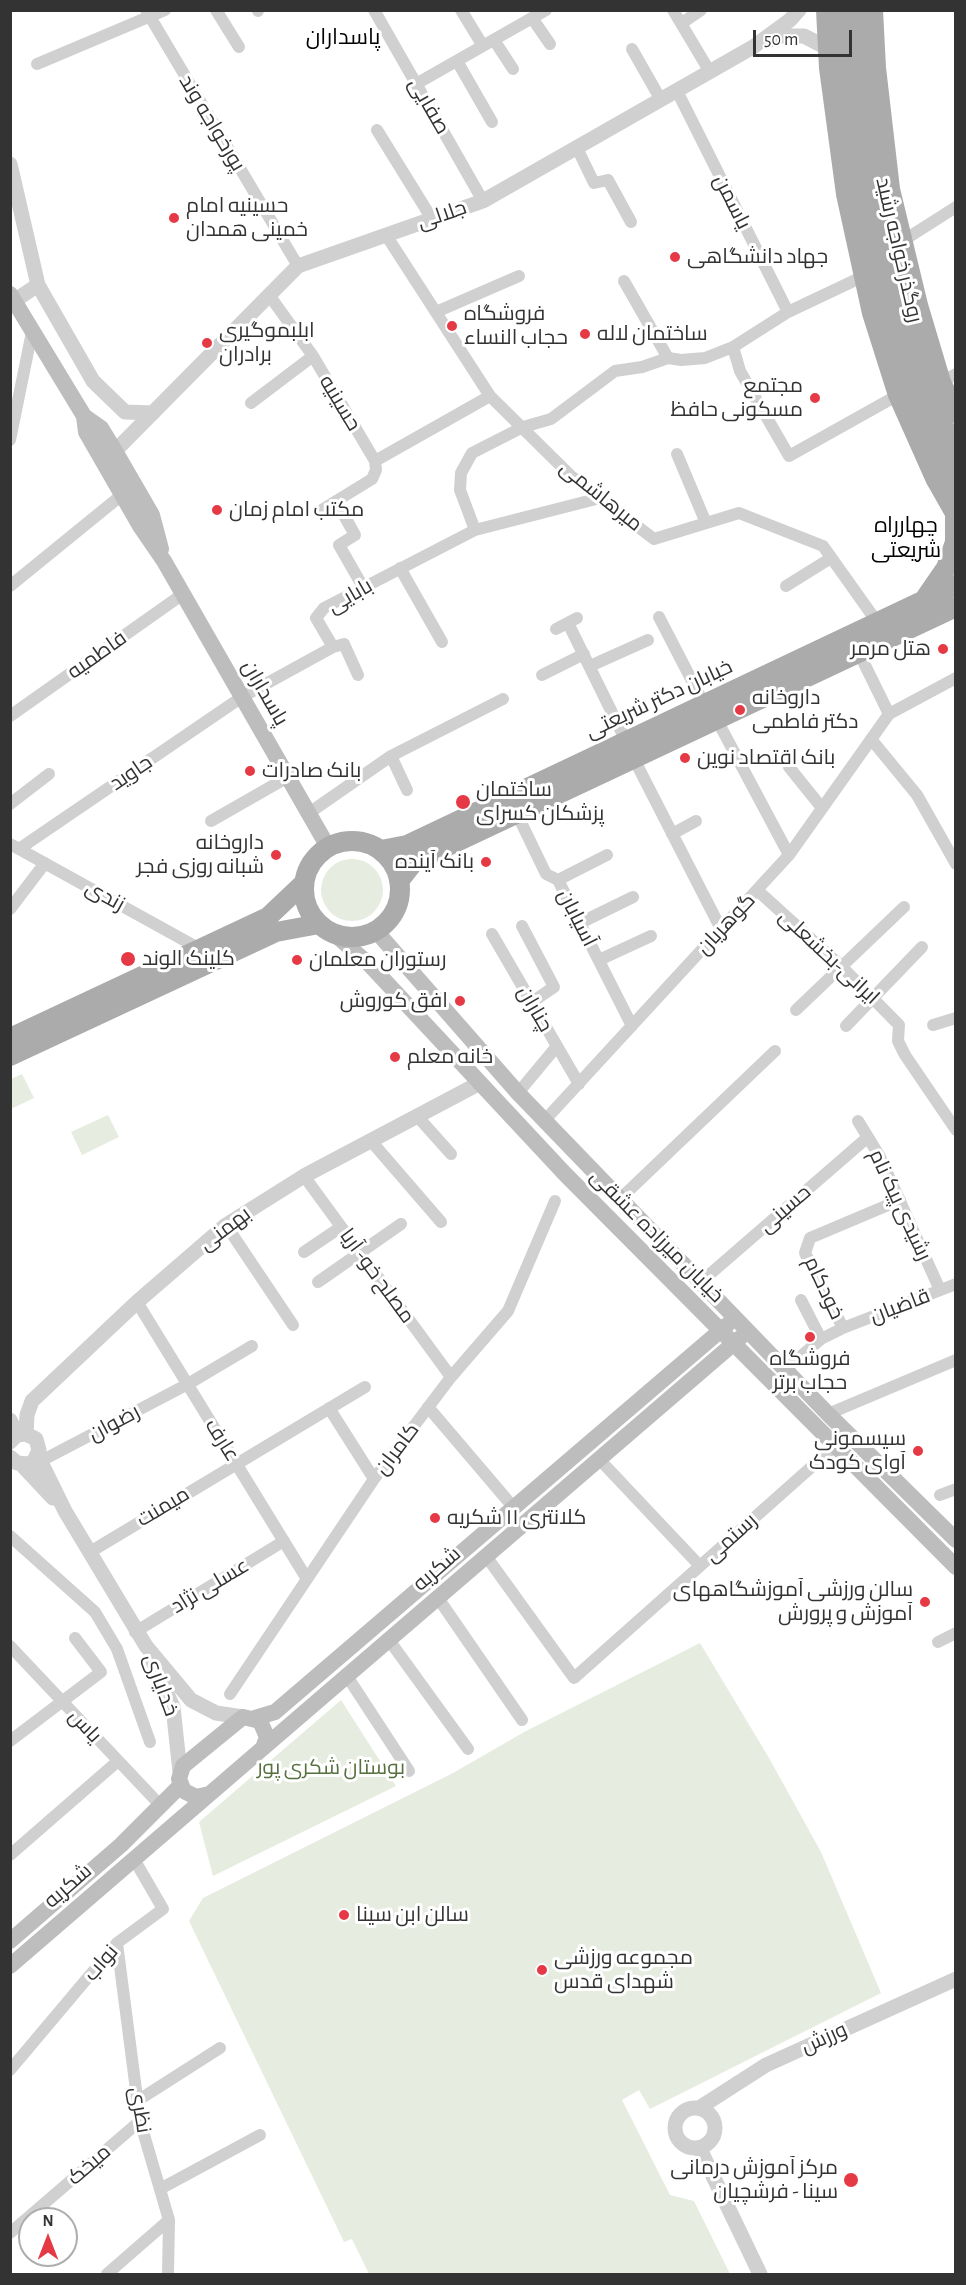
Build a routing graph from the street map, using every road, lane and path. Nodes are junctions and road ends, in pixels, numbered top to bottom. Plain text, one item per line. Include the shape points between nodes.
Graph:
1 (165, 10) edge
2 (216, 10) edge
3 (374, 10) edge
4 (461, 10) edge
5 (546, 10) edge
6 (673, 10) edge
7 (701, 10) edge
8 (799, 10) edge
9 (826, 10) edge
10 (840, 10) edge
11 (857, 10) edge
12 (873, 10) edge
13 (148, 15) edge
14 (532, 18) junction
15 (682, 23) junction
16 (494, 40) junction
17 (550, 44) dead end
18 (483, 46) junction
19 (239, 47) dead end
20 (753, 47) junction
21 (827, 48) junction
22 (632, 50) dead end
23 (457, 61) junction
24 (37, 64) dead end
25 (513, 69) dead end
26 (710, 72) junction
27 (416, 84) junction
28 (677, 91) junction
29 (661, 100) junction
30 (492, 122) dead end
31 (377, 130) dead end
32 (577, 148) junction
33 (10, 164) edge
34 (483, 201) junction
35 (956, 207) edge
36 (432, 219) junction
37 (631, 222) dead end
38 (386, 235) junction
39 (902, 242) junction
40 (298, 266) junction
41 (519, 276) dead end
42 (864, 276) junction
43 (624, 281) dead end
44 (38, 285) junction
45 (269, 295) junction
46 (13, 298) edge
47 (436, 312) junction
48 (788, 312) junction
49 (32, 332) junction
50 (732, 347) junction
51 (312, 356) junction
52 (668, 358) junction
53 (948, 378) edge
54 (898, 395) junction
55 (490, 396) junction
56 (251, 403) dead end
57 (956, 412) edge
58 (153, 413) junction
59 (84, 416) junction
60 (523, 427) junction
61 (10, 440) edge
62 (116, 451) junction
63 (677, 454) dead end
64 (956, 454) edge
65 (375, 461) junction
66 (956, 488) edge
67 (123, 494) junction
68 (600, 498) junction
69 (336, 501) junction
70 (320, 511) dead end
71 (955, 515) edge
72 (705, 523) junction
73 (475, 530) junction
74 (831, 558) junction
75 (164, 561) junction
76 (400, 568) junction
77 (956, 585) edge
78 (10, 586) edge
79 (786, 586) dead end
80 (363, 587) junction
81 (183, 594) junction
82 (923, 600) junction
83 (956, 607) edge
84 (659, 617) dead end
85 (929, 620) junction
86 (956, 621) edge
87 (876, 622) junction
88 (555, 629) dead end
89 (648, 640) dead end
90 (442, 642) dead end
91 (333, 647) junction
92 (859, 653) junction
93 (584, 654) junction
94 (590, 666) junction
95 (358, 675) dead end
96 (542, 675) dead end
97 (956, 678) edge
98 (242, 697) junction
99 (503, 699) dead end
100 (704, 704) junction
101 (889, 714) junction
102 (10, 716) edge
103 (717, 720) junction
104 (871, 739) junction
105 (626, 741) junction
106 (391, 756) junction
107 (634, 759) junction
108 (789, 766) dead end
109 (49, 774) dead end
110 (288, 777) junction
111 (407, 790) dead end
112 (10, 804) edge
113 (822, 808) junction
114 (309, 813) junction
115 (517, 814) junction
116 (211, 821) dead end
117 (696, 821) dead end
118 (672, 834) junction
119 (15, 847) edge
120 (328, 847) junction
121 (381, 850) junction
122 (607, 855) dead end
123 (789, 855) junction
124 (45, 863) junction
125 (956, 864) edge
126 (558, 880) junction
127 (399, 881) junction
128 (304, 883) junction
129 (757, 890) junction
130 (633, 897) dead end
131 (904, 908) dead end
132 (10, 909) edge
133 (580, 923) junction
134 (522, 927) dead end
135 (326, 928) junction
136 (721, 929) junction
137 (376, 931) junction
138 (492, 934) dead end
139 (651, 936) dead end
140 (922, 947) dead end
141 (200, 949) junction
142 (599, 960) junction
143 (842, 967) junction
144 (872, 996) junction
145 (532, 1002) junction
146 (796, 1010) dead end
147 (956, 1018) edge
148 (933, 1025) dead end
149 (632, 1026) junction
150 (846, 1026) dead end
151 (10, 1038) edge
152 (557, 1046) junction
153 (775, 1051) dead end
154 (10, 1056) edge
155 (478, 1084) junction
156 (579, 1084) junction
157 (518, 1093) junction
158 (417, 1116) junction
159 (545, 1120) junction
160 (858, 1121) dead end
161 (956, 1130) edge
162 (868, 1137) junction
163 (371, 1141) junction
164 (451, 1154) dead end
165 (304, 1176) junction
166 (621, 1198) junction
167 (900, 1200) junction
168 (555, 1201) dead end
169 (441, 1222) dead end
170 (401, 1224) dead end
171 (226, 1226) junction
172 (341, 1227) junction
173 (304, 1252) dead end
174 (360, 1253) junction
175 (702, 1281) junction
176 (318, 1282) dead end
177 (956, 1284) edge
178 (940, 1290) junction
179 (801, 1300) dead end
180 (137, 1302) junction
181 (736, 1316) junction
182 (293, 1325) dead end
183 (843, 1328) junction
184 (749, 1330) junction
185 (720, 1331) junction
186 (820, 1339) junction
187 (733, 1345) junction
188 (252, 1346) dead end
189 (956, 1360) edge
190 (786, 1369) junction
191 (451, 1377) junction
192 (188, 1384) junction
193 (365, 1387) dead end
194 (428, 1407) junction
195 (329, 1408) junction
196 (828, 1414) junction
197 (10, 1420) edge
198 (18, 1437) edge
199 (835, 1446) junction
200 (39, 1458) junction
201 (599, 1459) junction
202 (14, 1462) edge
203 (237, 1463) junction
204 (374, 1479) junction
205 (956, 1489) edge
206 (940, 1495) dead end
207 (514, 1508) junction
208 (65, 1511) junction
209 (10, 1536) edge
210 (956, 1540) edge
211 (284, 1541) junction
212 (90, 1552) junction
213 (486, 1556) junction
214 (700, 1566) junction
215 (956, 1567) edge
216 (307, 1579) junction
217 (438, 1598) junction
218 (135, 1632) junction
219 (956, 1633) edge
220 (75, 1638) dead end
221 (389, 1640) junction
222 (938, 1642) dead end
223 (10, 1646) edge
224 (146, 1646) junction
225 (347, 1676) junction
226 (231, 1694) dead end
227 (63, 1702) junction
228 (249, 1718) junction
229 (522, 1720) dead end
230 (10, 1741) edge
231 (150, 1743) dead end
232 (263, 1748) junction
233 (468, 1749) dead end
234 (118, 1761) junction
235 (409, 1771) dead end
236 (180, 1779) junction
237 (209, 1794) junction
238 (161, 1806) junction
239 (10, 1855) edge
240 (134, 1859) junction
241 (10, 1941) edge
242 (117, 1943) junction
243 (10, 1966) edge
244 (956, 1978) edge
245 (220, 2048) dead end
246 (10, 2070) edge
247 (137, 2101) junction
248 (699, 2108) junction
249 (140, 2121) junction
250 (260, 2135) dead end
251 (699, 2149) junction
252 (160, 2189) junction
253 (169, 2220) junction
254 (10, 2233) edge
255 (107, 2274) edge
256 (168, 2274) edge
257 (760, 2274) edge

1 - 13 street
2 - 19 street
3 - 27 street, صفایی
4 - 18 street
5 - 14 street
6 - 15 street
7 - 15 street
8 - 20 street, جلالی
9 - 21 main road
10 - 66 main road, روگذر خواجه رشید via 855,160 878,277 912,390
11 - 64 main road, روگذر خواجه رشید via 862,92 877,207 904,322
12 - 39 main road via 890,189
13 - 24 street
13 - 40 street, پورخواجه وند
14 - 16 street
14 - 17 street
15 - 26 street
16 - 18 street
16 - 25 street
18 - 23 street
20 - 21 street via 780,36 804,36
20 - 26 street, جلالی
21 - 42 main road via 846,194
22 - 29 street
23 - 27 street
23 - 30 street
26 - 28 street, جلالی
27 - 34 street, صفایی
28 - 29 street, جلالی
28 - 48 street, یاسمن
29 - 32 street, جلالی
31 - 36 street
32 - 34 street, جلالی
32 - 37 street via 594,183 608,180
33 - 44 street
34 - 36 street, جلالی
35 - 39 street
36 - 38 street, جلالی
38 - 40 street, جلالی
38 - 47 street, میرهاشمی
39 - 53 main road
40 - 45 street, جلالی
41 - 47 street
42 - 48 street
42 - 54 main road
43 - 52 street
44 - 46 street
44 - 58 street via 93,381 125,412
45 - 51 street, حسینیه
45 - 58 street, جلالی
46 - 49 main road, پاسداران
47 - 55 street, میرهاشمی
48 - 50 street
49 - 59 main road, پاسداران
49 - 61 street
50 - 52 street via 705,358
50 - 54 street via 740,371 789,456
51 - 56 street
51 - 65 street, حسینیه
52 - 60 street via 615,371 551,419
53 - 57 main road
54 - 71 main road
55 - 60 street, میرهاشمی
55 - 65 street
58 - 62 street, جلالی
59 - 62 main road, پاسداران via 101,428
59 - 67 main road, پاسداران via 86,432
60 - 68 street, میرهاشمی via 571,476
60 - 73 street via 472,453 461,473 460,490
62 - 75 main road, پاسداران via 152,515
63 - 72 street
65 - 69 street via 372,479
67 - 75 main road, پاسداران
67 - 78 street
68 - 72 street, میرهاشمی via 654,539
68 - 73 street, بابایی
69 - 70 street
69 - 80 street via 355,535 339,545
71 - 82 main road via 954,542 946,568
72 - 74 street, میرهاشمی via 740,513 823,546
73 - 76 street, بابایی
74 - 79 street
74 - 87 street, میرهاشمی
75 - 81 main road, پاسداران
76 - 80 street, بابایی
76 - 90 street
77 - 82 main road, خیابان دکتر شریعتی
80 - 91 street, بابایی via 324,608 316,618
81 - 98 main road, پاسداران
81 - 102 street, فاطمیه
82 - 87 main road, خیابان دکتر شریعتی
83 - 85 main road, خیابان دکتر شریعتی
84 - 100 street
85 - 86 main road
85 - 92 main road, خیابان دکتر شریعتی
87 - 100 main road, خیابان دکتر شریعتی
88 - 93 street via 573,621
89 - 94 street
91 - 95 street via 344,644
91 - 98 street, بابایی
92 - 101 street
92 - 103 main road, خیابان دکتر شریعتی
93 - 94 street
93 - 96 street
94 - 105 street
97 - 101 street, گوهریان
98 - 110 main road, پاسداران
98 - 119 street, جاوید
99 - 106 street
100 - 105 main road, خیابان دکتر شریعتی
101 - 104 street, گوهریان
103 - 107 main road, خیابان دکتر شریعتی
103 - 123 street
104 - 113 street, گوهریان
104 - 125 street via 917,795
105 - 121 main road, خیابان دکتر شریعتی via 407,845
106 - 111 street
106 - 114 street
107 - 115 main road, خیابان دکتر شریعتی
107 - 118 street
108 - 113 street
109 - 112 street
110 - 114 main road, پاسداران
110 - 116 street
113 - 123 street, گوهریان
114 - 120 main road, پاسداران
115 - 126 street, آسیابان via 546,874
115 - 127 main road, خیابان دکتر شریعتی via 414,862
117 - 118 street
118 - 136 street
119 - 124 street, زندی
120 - 121 main road via 355,841
120 - 128 main road via 316,856
121 - 127 main road via 393,864
122 - 126 street
123 - 129 street, گوهریان
124 - 132 street
124 - 141 street, زندی
126 - 133 street, آسیابان
127 - 137 main road via 400,896 395,910
128 - 135 main road via 310,913
128 - 141 main road via 268,916
129 - 136 street, گوهریان
129 - 143 street, ایرانی-بخشعلی
130 - 133 street
131 - 143 street
133 - 142 street, آسیابان
134 - 145 street via 554,987
135 - 137 main road via 346,937
135 - 154 main road via 276,932
135 - 155 main road, خیابان میرزاده عشقی via 370,965
136 - 149 street, گوهریان
137 - 157 main road, خیابان میرزاده عشقی
138 - 145 street, چناران
139 - 142 street
140 - 144 street
141 - 151 main road
142 - 149 street, آسیابان
143 - 144 street, ایرانی-بخشعلی
143 - 146 street
144 - 150 street
144 - 161 street, ایرانی-بخشعلی via 899,1025 898,1041 905,1055
145 - 152 street, چناران
147 - 148 street
149 - 156 street, گوهریان
152 - 156 street, چناران
152 - 157 street
153 - 166 street
155 - 158 street, بهمنی
155 - 185 main road, خیابان میرزاده عشقی
156 - 159 street, گوهریان
157 - 159 main road, خیابان میرزاده عشقی
158 - 163 street, بهمنی
158 - 164 street
159 - 166 main road, خیابان میرزاده عشقی
160 - 162 street, رشیدی پیک نام
162 - 167 street, رشیدی پیک نام
162 - 175 street, حسینی
163 - 165 street, بهمنی
163 - 169 street
165 - 171 street, بهمنی
165 - 172 street, مصلح خو- آریا
166 - 175 main road, خیابان میرزاده عشقی
167 - 178 street, رشیدی پیک نام
167 - 183 street, خودکام via 810,1238 805,1253
168 - 191 street, کامران via 508,1311
170 - 174 street
171 - 180 street, بهمنی
171 - 182 street
172 - 173 street
172 - 174 street, مصلح خو- آریا
174 - 176 street
174 - 191 street, مصلح خو- آریا
175 - 181 main road, خیابان میرزاده عشقی
177 - 178 street, قاضیان
178 - 183 street, قاضیان
179 - 186 street
180 - 192 street, عارف
180 - 198 street, بهمنی via 32,1401
181 - 184 main road, خیابان میرزاده عشقی
181 - 185 main road, شکریه
183 - 186 street, قاضیان
184 - 187 main road, شکریه
184 - 190 main road, خیابان میرزاده عشقی
185 - 187 main road, خیابان میرزاده عشقی
185 - 207 main road, شکریه
186 - 190 street, قاضیان
187 - 199 main road, خیابان میرزاده عشقی
187 - 201 main road, شکریه
188 - 192 street, رضوان
189 - 196 street
190 - 196 main road, خیابان میرزاده عشقی
191 - 194 street, کامران
192 - 200 street, رضوان
192 - 203 street, عارف
193 - 195 street, میمنت
194 - 204 street, کامران
194 - 207 street
195 - 203 street, میمنت
195 - 204 street
196 - 210 main road, خیابان میرزاده عشقی
197 - 198 street
198 - 200 street via 36,1439
199 - 214 street, رستمی
199 - 215 main road, خیابان میرزاده عشقی
200 - 202 street
200 - 208 street
201 - 213 main road, شکریه
201 - 214 street
202 - 208 street
203 - 211 street, عارف
203 - 212 street, میمنت
204 - 216 street, کامران
205 - 206 street
207 - 228 main road, شکریه via 275,1712
208 - 212 street
209 - 231 street, خدایاری via 95,1612 117,1649
211 - 216 street, عارف
211 - 218 street, عسلی نژاد
212 - 218 street
213 - 214 street, رستمی via 574,1678
213 - 217 main road, شکریه
216 - 226 street, کامران
217 - 221 main road, شکریه
217 - 229 street
218 - 224 street
219 - 222 street
220 - 227 street via 101,1672
221 - 225 main road, شکریه
221 - 233 street
223 - 227 street, یاس
224 - 228 street, خدایاری via 192,1700 216,1713
224 - 236 street, خدایاری via 172,1707
225 - 232 main road, شکریه
225 - 235 street
227 - 230 street
227 - 234 street, یاس
228 - 232 main road via 266,1731
228 - 236 main road, شکریه via 183,1766
232 - 237 main road, شکریه
234 - 238 street, یاس
234 - 239 street
236 - 237 main road via 184,1791 196,1797
236 - 238 main road, شکریه
237 - 240 main road, شکریه
238 - 241 main road, شکریه via 122,1845
240 - 242 street, نواب via 163,1909
240 - 243 main road, شکریه
242 - 246 street, نواب
242 - 247 street, نظری
244 - 248 street, ورزش via 766,2065
245 - 247 street
247 - 249 street, نظری
248 - 251 street via 711,2115 717,2128 712,2142
248 - 251 street via 685,2110 675,2121 676,2136 685,2147
249 - 252 street, نظری
249 - 254 street, میخک
250 - 252 street
251 - 257 street
252 - 253 street, نظری
253 - 255 street
253 - 256 street, نظری

